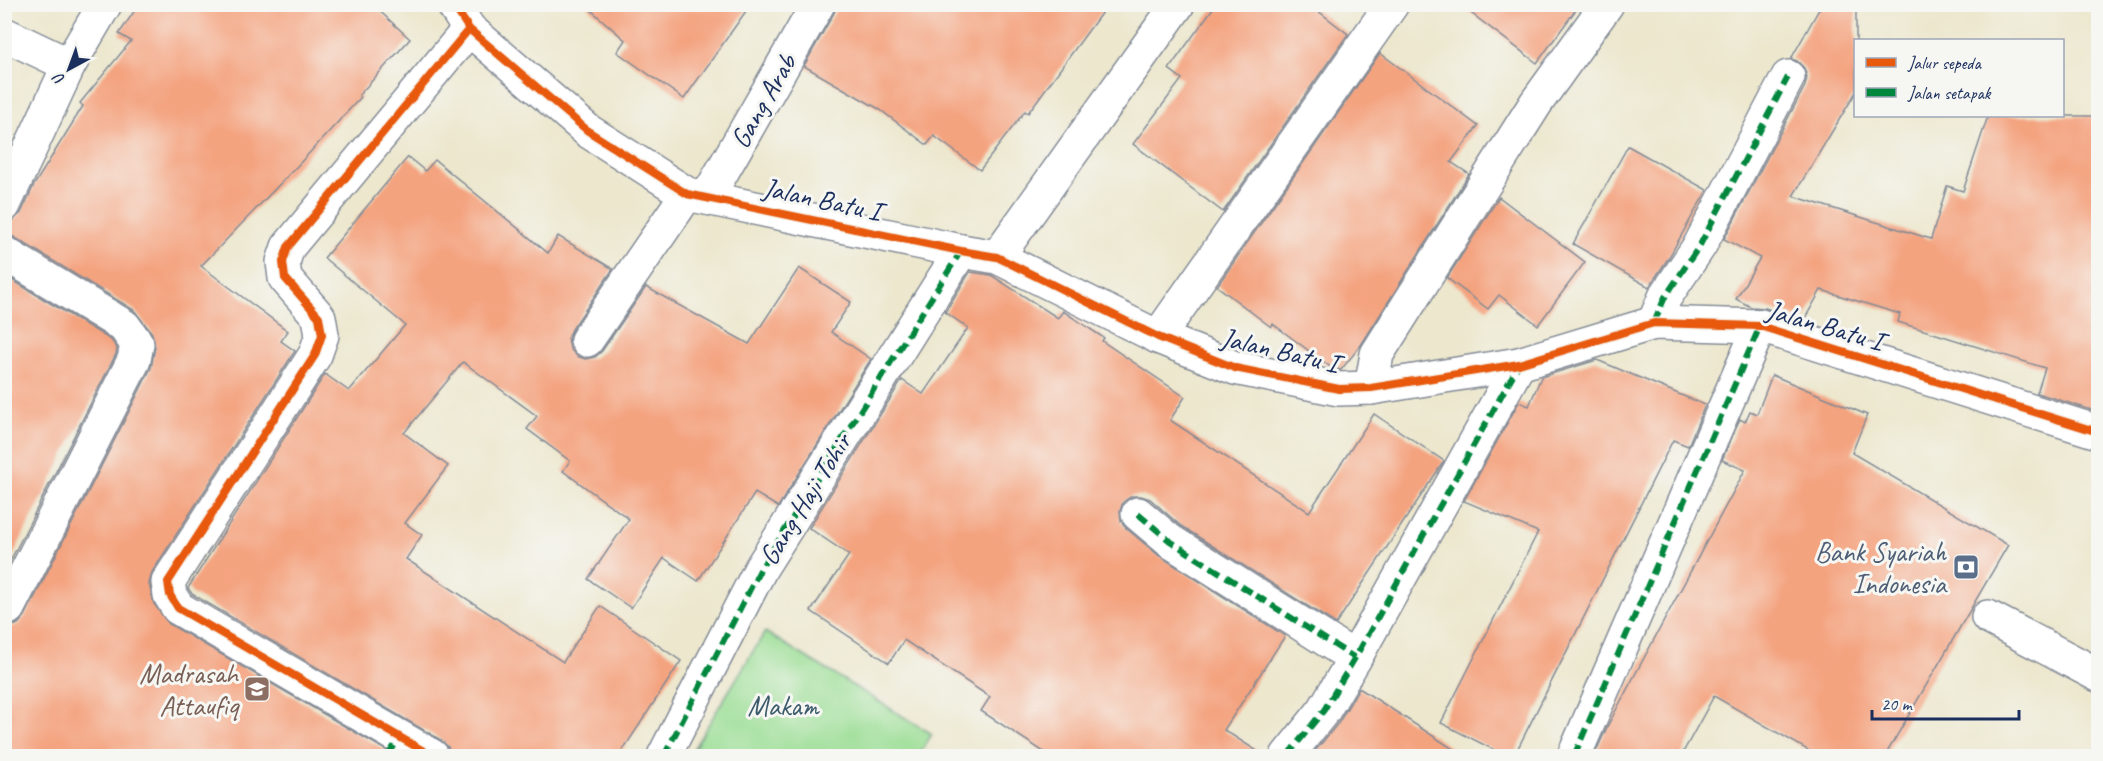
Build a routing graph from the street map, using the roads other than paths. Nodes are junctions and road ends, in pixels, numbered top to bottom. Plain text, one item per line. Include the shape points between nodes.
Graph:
1 (105, 4) edge
2 (818, 4) edge
3 (1178, 4) edge
4 (1392, 4) edge
5 (1607, 4) edge
6 (461, 17) edge
7 (4, 34) edge
8 (69, 65) junction
9 (1788, 77) dead end
10 (697, 196) junction
11 (4, 205) edge
12 (961, 251) junction
13 (4, 253) edge
14 (998, 257) junction
15 (1654, 322) junction
16 (1760, 326) junction
17 (1158, 337) junction
18 (587, 340) dead end
19 (1520, 364) junction
20 (1371, 388) junction
21 (2098, 432) edge
22 (1138, 514) dead end
23 (8, 608) dead end
24 (1988, 617) dead end
25 (1355, 658) junction
26 (2098, 675) edge
27 (394, 747) edge
28 (432, 756) edge
29 (664, 756) edge
30 (1287, 756) edge
31 (1574, 756) edge

1 - 8 street
2 - 10 street, Gang Arab
3 - 14 street
4 - 17 street
5 - 20 street via 1536,103 1377,354
6 - 10 street, Jalan Batu I via 588,131
6 - 27 street via 288,248 282,262 285,278 319,317 322,334 315,355 168,582 178,608
7 - 8 street
8 - 11 street
9 - 15 street via 1700,245 1665,297
10 - 12 street, Jalan Batu I
10 - 18 street, Gang Arab
12 - 14 street, Jalan Batu I
12 - 29 street, Gang Haji Tohir via 761,568
13 - 23 street via 124,326 137,345 134,360
14 - 17 street, Jalan Batu I
15 - 16 street, Jalan Batu I
15 - 19 street, Jalan Batu I
16 - 21 street, Jalan Batu I
16 - 31 street
17 - 20 street, Jalan Batu I via 1235,368 1339,389
19 - 20 street, Jalan Batu I
19 - 25 street
22 - 25 street via 1170,541
24 - 26 street
25 - 30 street via 1324,710
27 - 28 street

